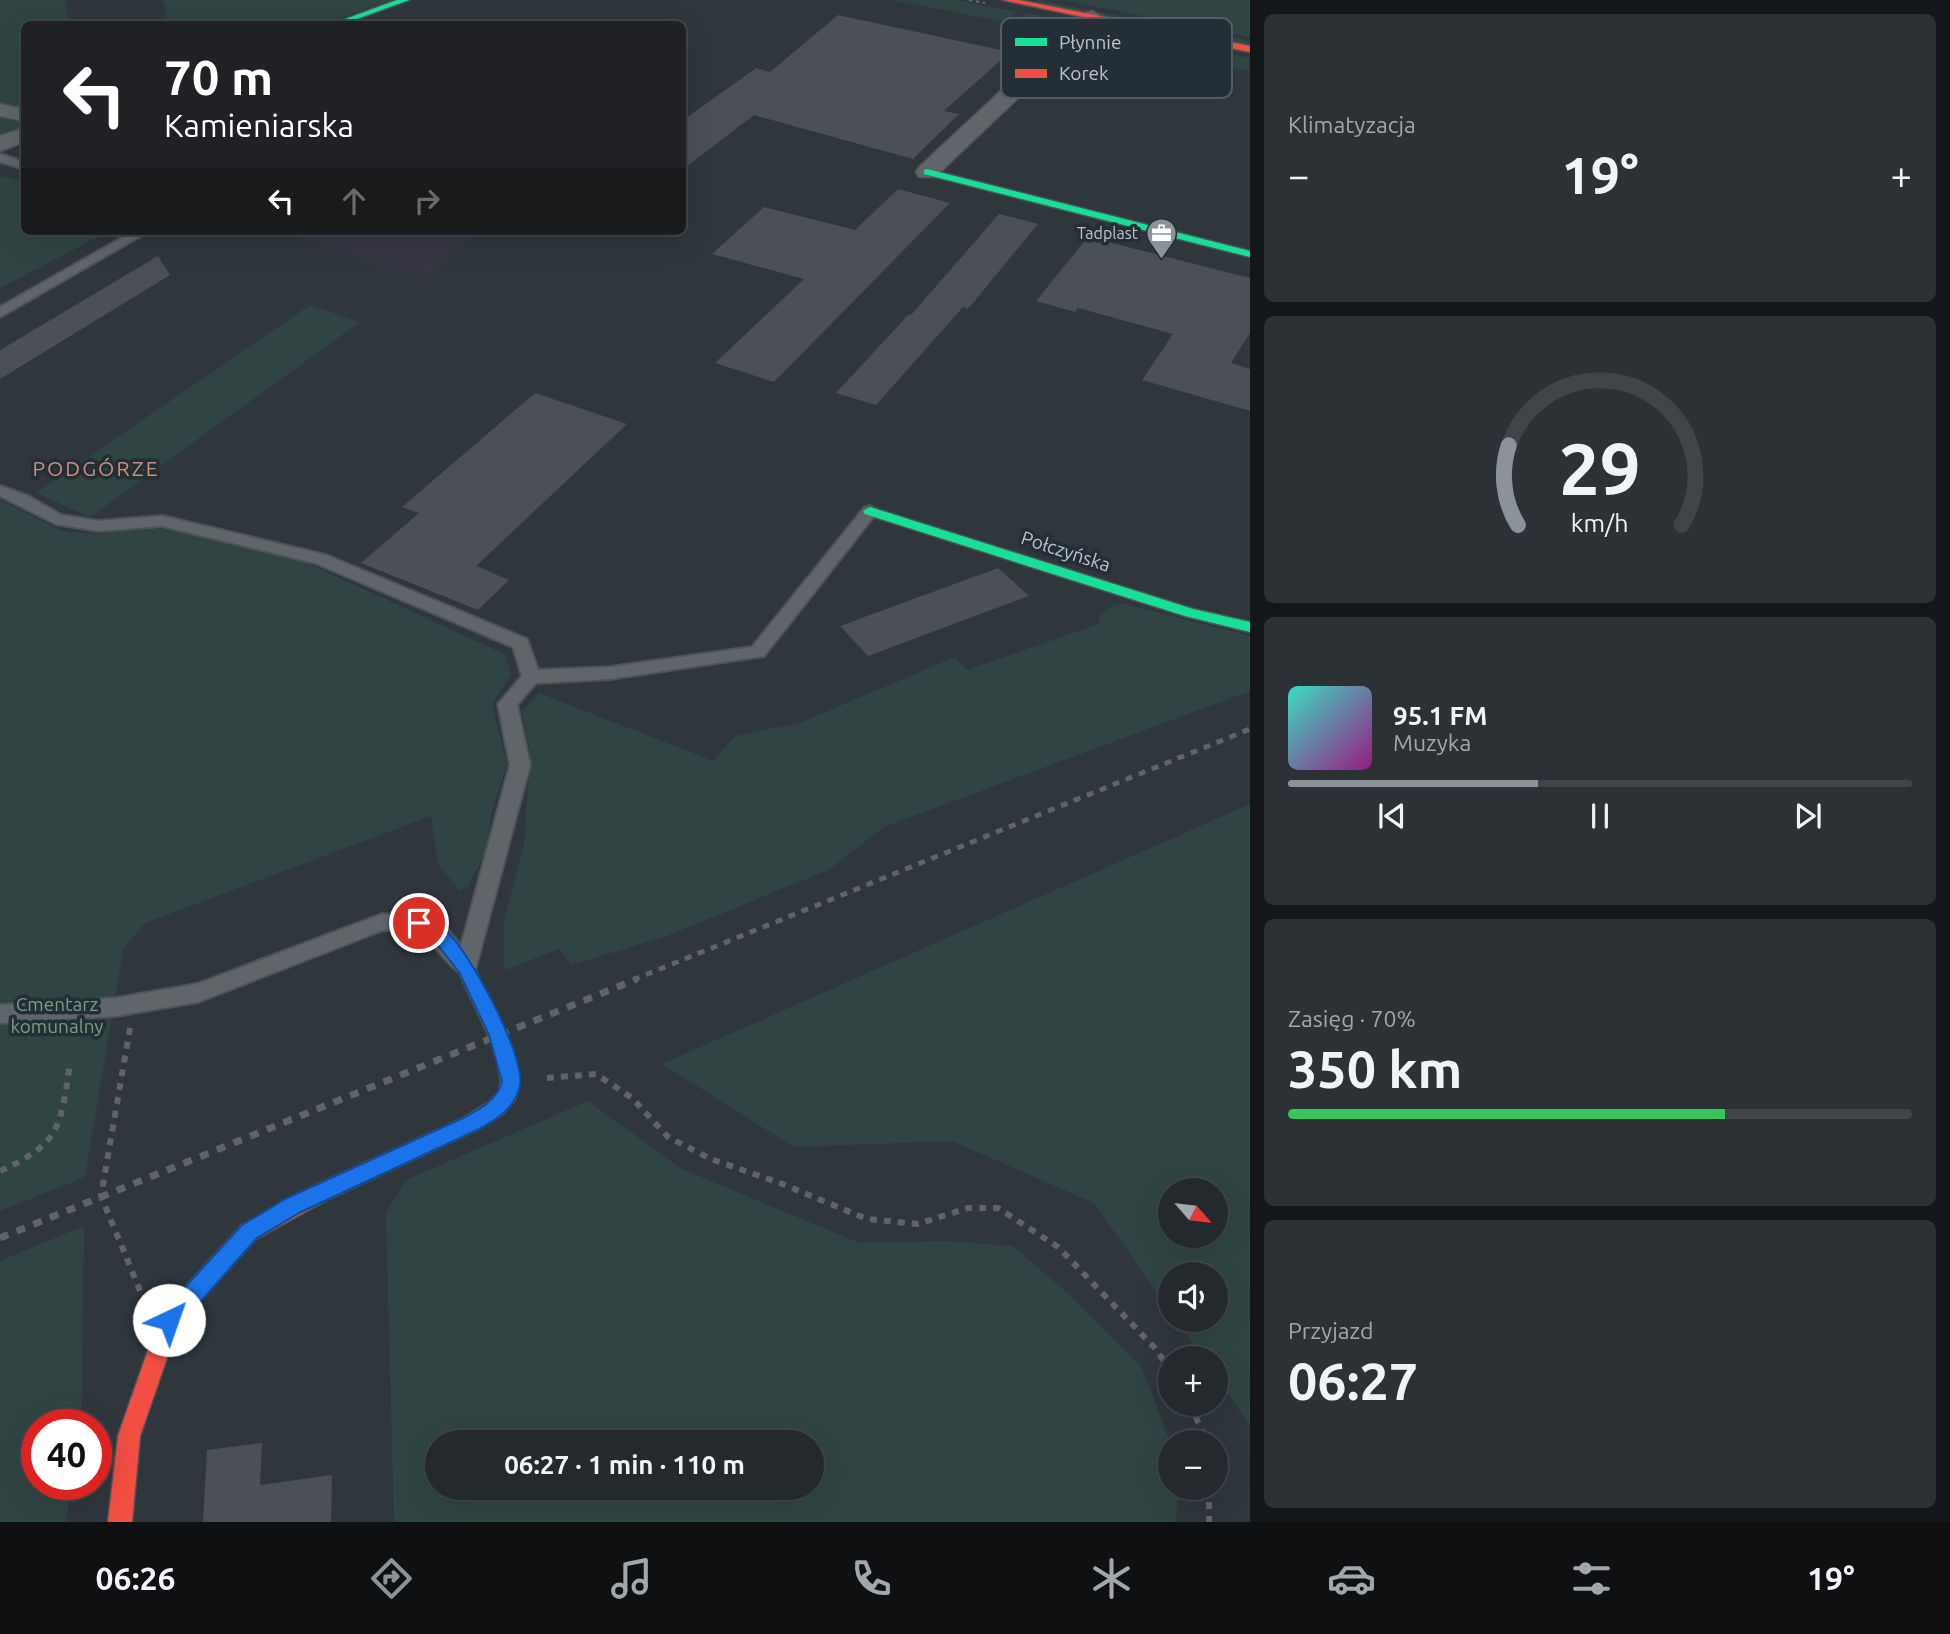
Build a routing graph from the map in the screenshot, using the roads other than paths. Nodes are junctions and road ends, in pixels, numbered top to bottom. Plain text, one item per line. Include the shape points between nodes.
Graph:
1 (405, 0) edge
2 (1007, 0) edge
3 (1092, 17) joint
4 (1097, 18) edge
5 (345, 21) edge
6 (1232, 45) edge
7 (1250, 49) edge
8 (1008, 98) edge
9 (0, 110) edge
10 (21, 114) edge
11 (21, 136) edge
12 (0, 144) edge
13 (0, 158) edge
14 (21, 165) edge
15 (927, 172) joint
16 (136, 235) edge
17 (1250, 254) edge
18 (0, 313) edge
19 (0, 491) edge
20 (870, 510) joint
21 (1250, 627) edge
22 (531, 677) junction
23 (466, 968) junction
24 (0, 1014) edge
25 (120, 1522) edge

1 - 5 street
2 - 3 street
3 - 4 street
6 - 7 street
8 - 15 street
9 - 10 street
11 - 12 street
13 - 14 lane
15 - 17 street
16 - 18 lane
19 - 22 lane via 56,519 98,526 162,521 320,559 521,643
20 - 21 street, Połczyńska via 1190,613
20 - 22 lane via 758,652 610,673
22 - 23 lane via 507,704 520,765
23 - 24 lane via 441,937 419,923 382,922 198,993 95,1009
23 - 25 street via 499,1035 512,1082 508,1093 494,1111 294,1205 249,1231 169,1320 129,1436

